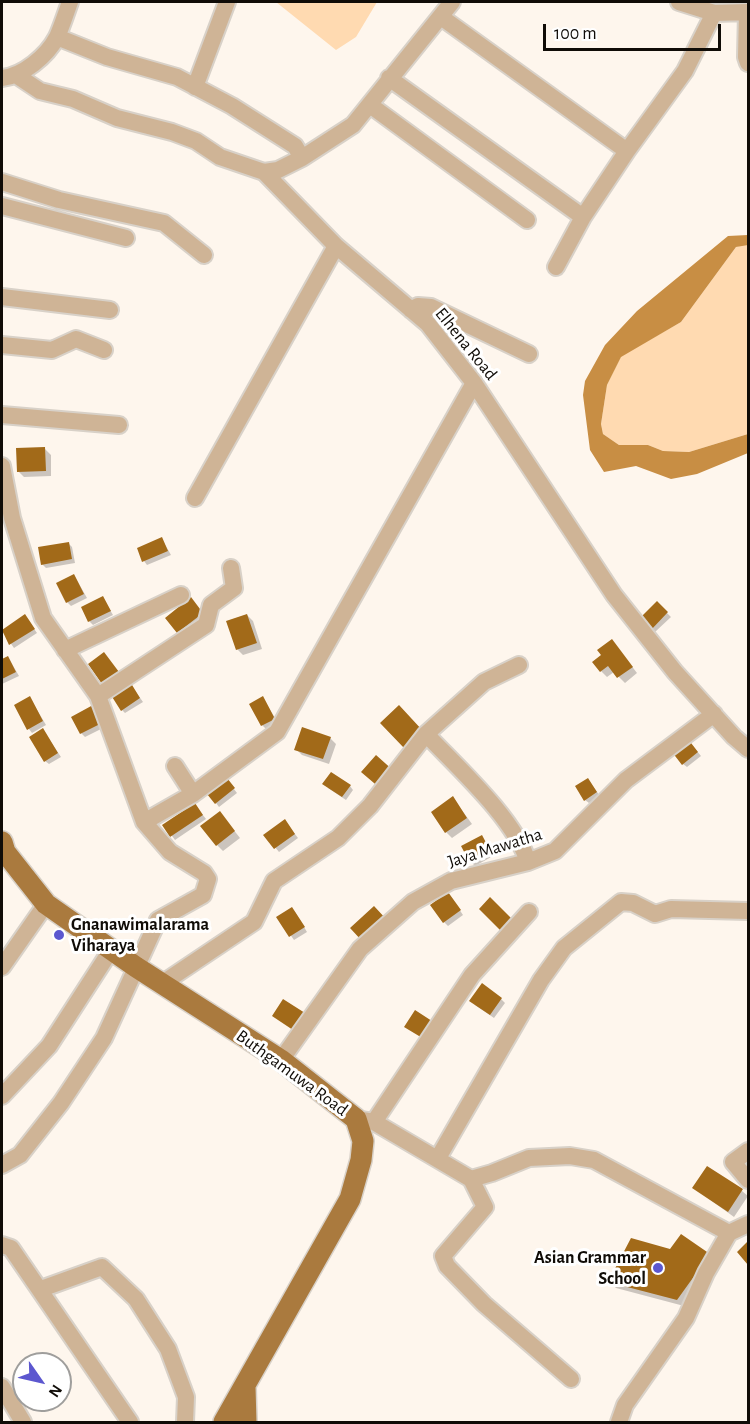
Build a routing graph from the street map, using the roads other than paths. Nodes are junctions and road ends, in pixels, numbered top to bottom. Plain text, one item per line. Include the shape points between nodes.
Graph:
1 (70, 2) edge
2 (227, 2) edge
3 (452, 2) edge
4 (678, 2) edge
5 (748, 12) edge
6 (714, 13) junction
7 (441, 16) junction
8 (57, 37) junction
9 (748, 63) edge
10 (9, 76) edge
11 (389, 78) junction
12 (195, 87) junction
13 (370, 105) junction
14 (627, 151) junction
15 (302, 158) junction
16 (264, 172) junction
17 (2, 182) edge
18 (2, 206) edge
19 (583, 217) junction
20 (527, 220) dead end
21 (126, 238) dead end
22 (336, 246) junction
23 (204, 255) dead end
24 (556, 267) dead end
25 (2, 297) edge
26 (110, 309) dead end
27 (411, 310) junction
28 (2, 345) edge
29 (104, 350) dead end
30 (529, 354) dead end
31 (474, 382) junction
32 (2, 415) edge
33 (119, 425) dead end
34 (2, 466) edge
35 (195, 498) dead end
36 (231, 568) dead end
37 (181, 595) dead end
38 (65, 650) junction
39 (519, 665) dead end
40 (98, 696) junction
41 (714, 714) junction
42 (426, 734) junction
43 (748, 749) edge
44 (175, 765) dead end
45 (193, 794) junction
46 (144, 822) junction
47 (2, 842) edge
48 (528, 862) junction
49 (45, 904) junction
50 (748, 911) edge
51 (529, 912) dead end
52 (111, 950) junction
53 (2, 967) edge
54 (136, 967) junction
55 (163, 983) junction
56 (281, 1060) junction
57 (2, 1096) edge
58 (365, 1121) junction
59 (748, 1151) edge
60 (438, 1158) junction
61 (2, 1165) edge
62 (471, 1179) junction
63 (748, 1180) edge
64 (748, 1224) edge
65 (729, 1233) junction
66 (2, 1245) edge
67 (41, 1289) junction
68 (571, 1379) dead end
69 (245, 1386) junction
70 (2, 1387) edge
71 (23, 1422) edge
72 (130, 1422) edge
73 (184, 1422) edge
74 (224, 1422) edge
75 (246, 1422) edge
76 (619, 1422) edge

1 - 8 street
2 - 12 street
3 - 7 street
4 - 6 street
5 - 6 street
5 - 9 street
6 - 14 street via 685,71
7 - 11 street
7 - 14 street
8 - 10 street via 27,68
8 - 12 street via 107,57 177,77
10 - 16 street, Elhena Road via 117,118 196,141 220,157
11 - 13 street
11 - 19 street
12 - 15 street via 295,146
13 - 15 street via 353,125
13 - 20 street
14 - 19 street
15 - 16 street
16 - 22 street, Elhena Road
17 - 23 street via 59,200 164,223
18 - 21 street
19 - 24 street
22 - 27 street, Elhena Road
22 - 35 street
25 - 26 street
27 - 30 street via 431,307
27 - 31 street, Elhena Road via 428,324
28 - 29 street via 52,350 76,339
31 - 41 street, Elhena Road via 614,595
31 - 45 street via 277,732
32 - 33 street
34 - 38 street via 12,518 43,618
36 - 40 street via 234,588 211,605 206,625
37 - 38 street
38 - 40 street
39 - 42 street via 484,682
40 - 46 street
41 - 43 street, Elhena Road
41 - 48 street, Jaya Mawatha via 626,780 555,851
42 - 48 street via 494,806
42 - 55 street via 370,806 338,838 274,880 254,922
44 - 45 street
45 - 46 street
46 - 54 street via 170,852 208,879 203,895 159,920
47 - 49 main road, Buthgamuwa Road via 5,852
48 - 56 street, Jaya Mawatha via 451,881 413,902 360,949
49 - 52 main road, Buthgamuwa Road
49 - 53 street
50 - 60 street via 670,909 655,914 633,903 621,902 564,948 541,980
51 - 58 street via 472,975
52 - 54 main road, Buthgamuwa Road
52 - 57 street via 49,1046
54 - 55 main road, Buthgamuwa Road
54 - 61 street via 104,1038 61,1104 20,1155
55 - 56 main road, Buthgamuwa Road
56 - 58 main road, Buthgamuwa Road
58 - 60 street
58 - 69 main road, Buthgamuwa Road via 361,1160 350,1198
59 - 63 street via 733,1162
60 - 62 street
62 - 65 street via 529,1158 570,1156 594,1160
62 - 68 street via 485,1207 443,1256 447,1266 484,1304
64 - 65 street
65 - 76 street via 686,1318 625,1405
66 - 67 street via 12,1248
67 - 72 street
67 - 73 street via 102,1267 136,1299 168,1349 186,1397
69 - 74 main road, Buthgamuwa Road
69 - 75 main road
70 - 71 street

